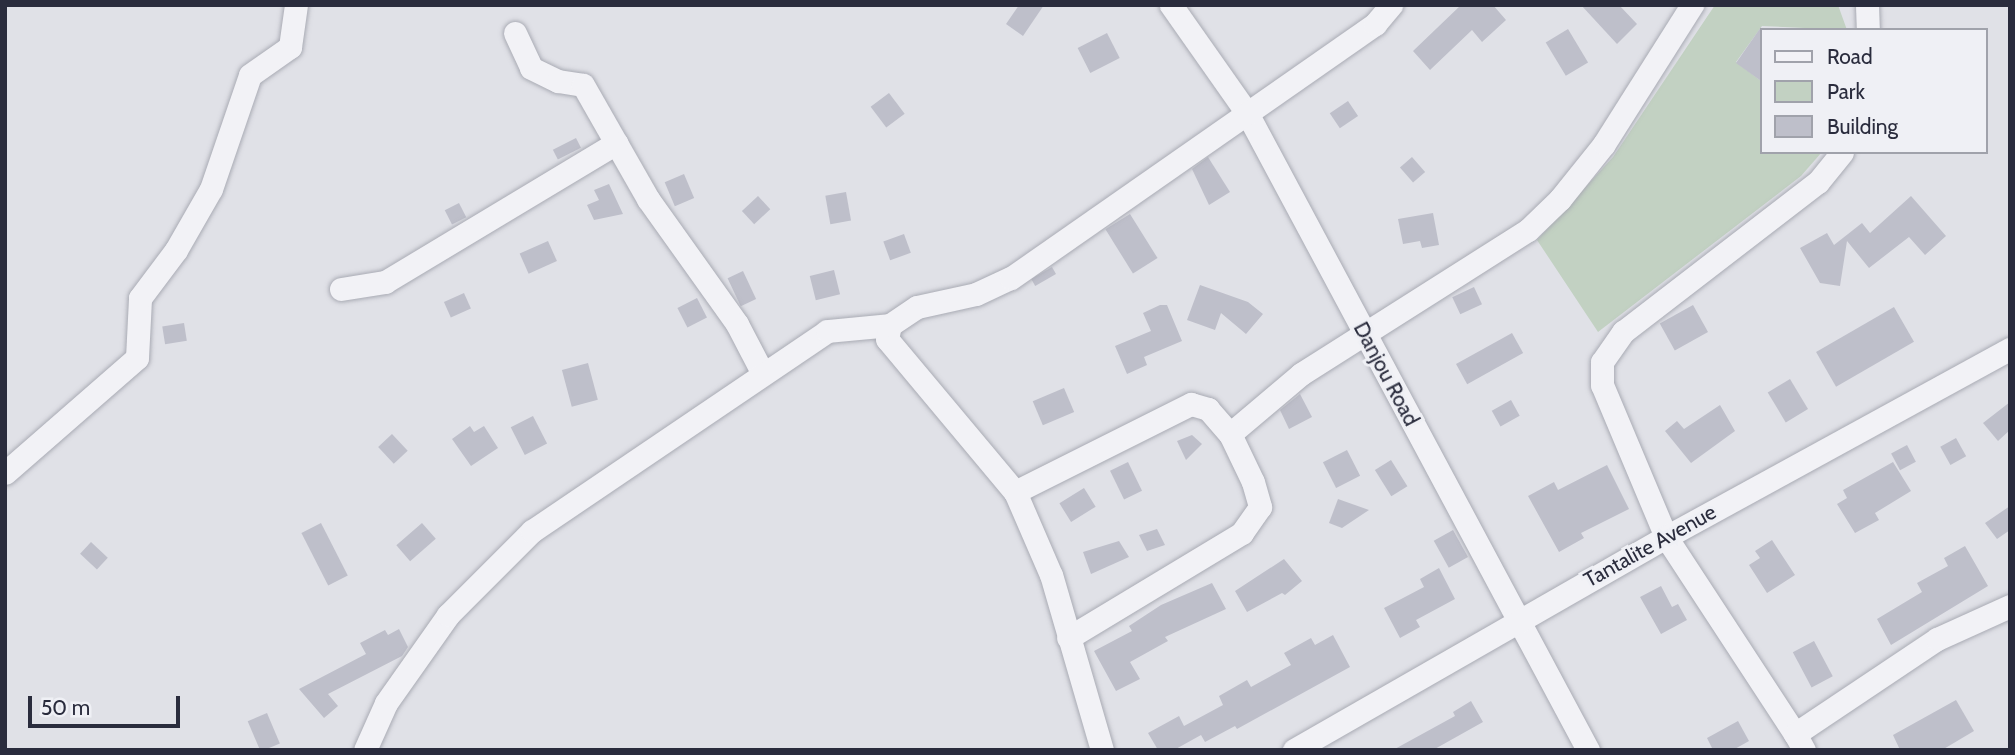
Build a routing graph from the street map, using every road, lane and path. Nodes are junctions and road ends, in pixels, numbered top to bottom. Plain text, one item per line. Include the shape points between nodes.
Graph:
1 (296, 5) edge
2 (1171, 5) edge
3 (1391, 5) edge
4 (1692, 5) edge
5 (1867, 5) edge
6 (1868, 28) edge
7 (515, 33) dead end
8 (1247, 113) junction
9 (616, 144) junction
10 (1840, 154) edge
11 (341, 289) dead end
12 (890, 325) junction
13 (1363, 332) junction
14 (2010, 349) edge
15 (762, 374) junction
16 (1230, 434) junction
17 (5, 473) edge
18 (1015, 492) junction
19 (1666, 537) junction
20 (2010, 606) edge
21 (1518, 620) junction
22 (1068, 638) junction
23 (1799, 742) edge
24 (365, 750) edge
25 (1102, 750) edge
26 (1294, 750) edge
27 (1588, 750) edge

1 - 17 street via 290,47 250,75 211,189 176,250 140,298 137,358
2 - 8 street, Danjou Road
3 - 8 street via 1374,24
4 - 13 street via 1604,144 1560,199 1528,230
5 - 6 street
7 - 9 street via 531,68 558,81 583,85
8 - 12 street via 1010,278 975,294 916,307
8 - 13 street, Danjou Road
9 - 11 street via 385,282
9 - 15 street via 648,199 737,324
10 - 19 street via 1818,182 1608,348 1602,362 1602,385
12 - 15 street via 827,331
12 - 18 street via 887,340
13 - 16 street via 1301,374
13 - 21 street, Danjou Road
14 - 19 street, Tantalite Avenue
15 - 24 street via 532,531 448,615 386,703
16 - 18 street via 1208,409 1191,404
16 - 22 street via 1253,482 1260,507 1255,520 1242,533
18 - 22 street via 1051,575
19 - 21 street, Tantalite Avenue
19 - 23 street
20 - 23 street via 1937,639
21 - 26 street, Tantalite Avenue via 1405,690
21 - 27 street, Danjou Road
22 - 25 street

